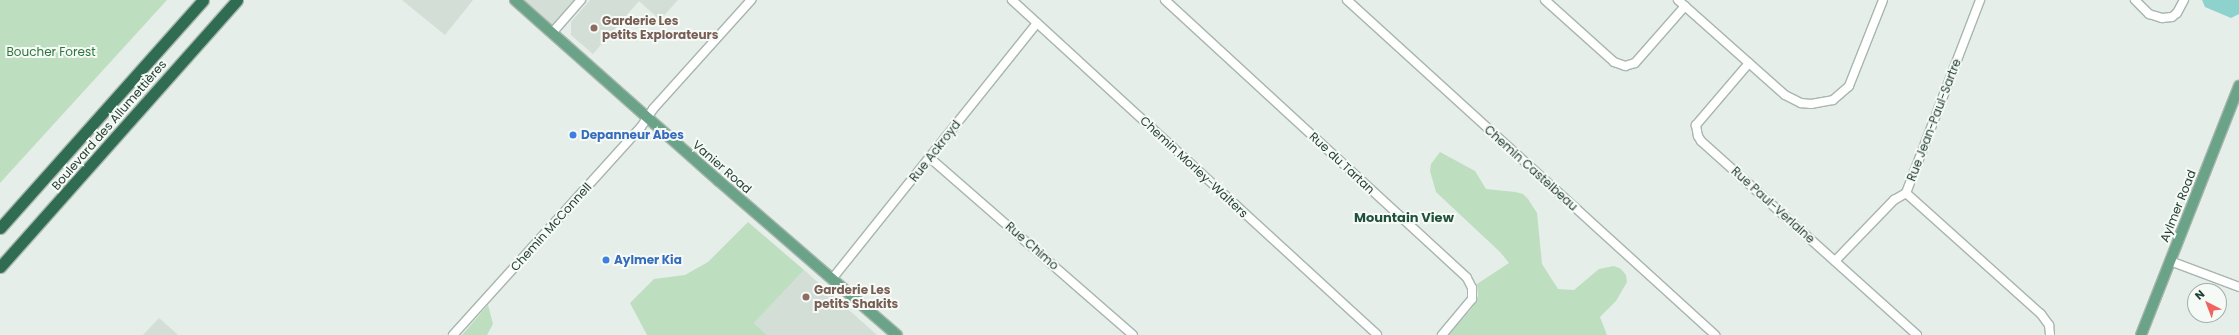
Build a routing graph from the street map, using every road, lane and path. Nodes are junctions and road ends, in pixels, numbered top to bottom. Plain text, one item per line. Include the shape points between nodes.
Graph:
1 (203, 0) edge
2 (237, 0) edge
3 (515, 0) edge
4 (581, 0) edge
5 (751, 0) edge
6 (1012, 0) edge
7 (1165, 0) edge
8 (1347, 0) edge
9 (1546, 0) edge
10 (1678, 0) edge
11 (1884, 0) edge
12 (1980, 0) edge
13 (2135, 0) edge
14 (2184, 0) edge
15 (1685, 6) junction
16 (1037, 23) junction
17 (552, 33) junction
18 (1749, 63) junction
19 (2239, 86) edge
20 (647, 118) junction
21 (930, 158) junction
22 (1906, 193) junction
23 (0, 228) edge
24 (2170, 260) junction
25 (1835, 261) junction
26 (0, 267) edge
27 (832, 279) junction
28 (2239, 287) edge
29 (453, 335) edge
30 (897, 335) edge
31 (1133, 335) edge
32 (1377, 335) edge
33 (1442, 335) edge
34 (1715, 335) edge
35 (1917, 335) edge
36 (2050, 335) edge
37 (2141, 335) edge

1 - 23 highway, Boulevard des Allumettières
2 - 26 highway, Boulevard des Allumettières
3 - 17 main road, Vanier Road
4 - 17 street
5 - 20 street, Chemin McConnell
6 - 16 street, Chemin Morley-Walters
7 - 33 street, Rue du Tartan via 1467,278 1472,288 1472,300
8 - 34 street, Chemin Castelbeau
9 - 15 street via 1614,62 1625,66 1635,62
10 - 15 street
11 - 18 street via 1853,79 1845,91 1833,100 1810,104 1793,100
12 - 22 street, Rue Jean-Paul-Sartre
13 - 14 street via 2149,14 2162,18 2172,17 2177,13
15 - 18 street
16 - 21 street, Rue Ackroyd
16 - 32 street, Chemin Morley-Walters
17 - 20 main road, Vanier Road
18 - 25 street, Rue Paul-Verlaine via 1696,125 1698,136
19 - 24 main road, Aylmer Road
20 - 27 main road, Vanier Road
20 - 29 street, Chemin McConnell
21 - 27 street, Rue Ackroyd
21 - 31 street, Rue Chimo
22 - 25 street, Rue Jean-Paul-Sartre via 1894,200
22 - 36 street via 2041,314 2049,325
24 - 28 street
24 - 37 main road, Aylmer Road
25 - 35 street, Rue Paul-Verlaine
27 - 30 main road, Vanier Road

